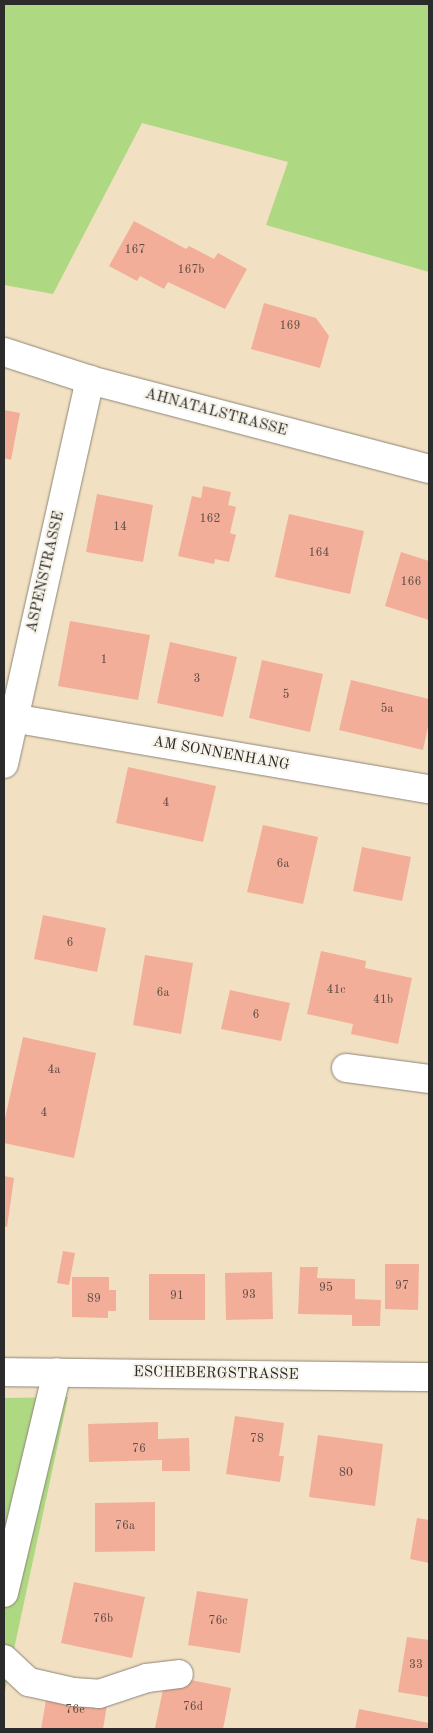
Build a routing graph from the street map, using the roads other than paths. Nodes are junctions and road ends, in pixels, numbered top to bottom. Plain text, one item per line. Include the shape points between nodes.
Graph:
1 (4, 352) edge
2 (90, 380) junction
3 (429, 469) edge
4 (12, 718) junction
5 (4, 764) edge
6 (429, 789) edge
7 (346, 1068) dead end
8 (429, 1079) edge
9 (4, 1372) edge
10 (57, 1372) junction
11 (429, 1377) edge
12 (4, 1593) edge
13 (4, 1659) edge
14 (178, 1674) dead end

1 - 2 street, AHNATALSTRASSE
2 - 3 street, AHNATALSTRASSE
2 - 4 street, ASPENSTRASSE
4 - 5 street, ASPENSTRASSE
4 - 6 street, AM SONNENHANG
7 - 8 street
9 - 10 street, ESCHEBERGSTRASSE
10 - 11 street, ESCHEBERGSTRASSE
10 - 12 street
13 - 14 street via 29,1682 90,1693 117,1690 146,1678

